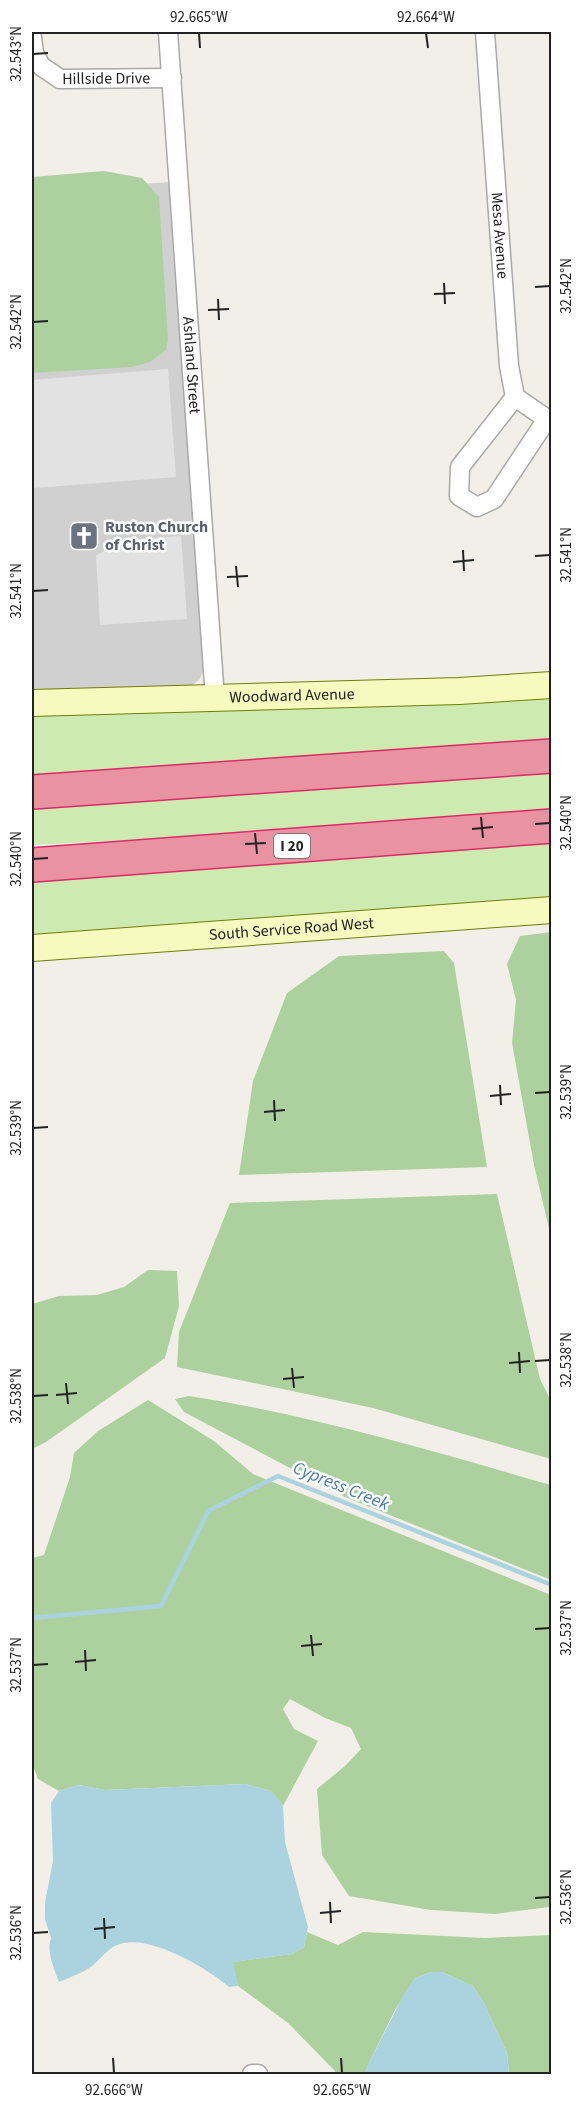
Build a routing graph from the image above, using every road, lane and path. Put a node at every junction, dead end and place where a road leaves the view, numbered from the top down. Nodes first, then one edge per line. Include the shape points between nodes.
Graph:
1 (168, 32) edge
2 (485, 32) edge
3 (32, 38) edge
4 (172, 78) junction
5 (515, 397) junction
6 (549, 419) edge
7 (552, 685) edge
8 (215, 699) junction
9 (32, 703) edge
10 (552, 756) edge
11 (32, 792) edge
12 (552, 826) edge
13 (32, 865) edge
14 (552, 910) edge
15 (32, 948) edge
16 (252, 2074) edge
17 (258, 2074) edge

1 - 4 street, Ashland Street
2 - 5 street, Mesa Avenue via 509,366
3 - 4 street, Hillside Drive via 41,66 60,79
4 - 8 street, Ashland Street
5 - 6 street
5 - 6 street via 460,467 459,496 477,507 494,499
7 - 8 main road, Woodward Avenue
8 - 9 main road, Woodward Avenue
10 - 11 highway
12 - 13 highway, I 20
14 - 15 main road, South Service Road West
16 - 17 street

